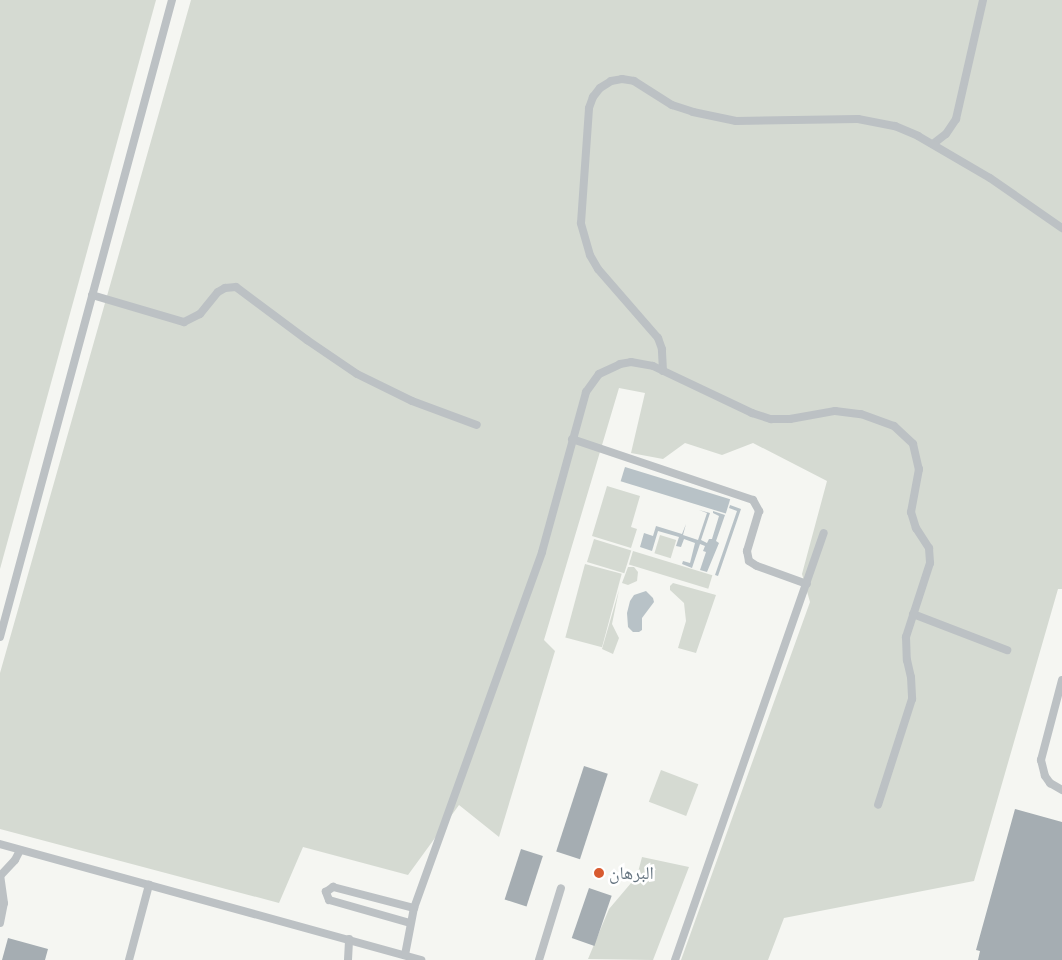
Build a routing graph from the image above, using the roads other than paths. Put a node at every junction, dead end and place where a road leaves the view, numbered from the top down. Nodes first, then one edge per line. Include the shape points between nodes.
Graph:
1 (172, 0) edge
2 (983, 0) edge
3 (933, 144) junction
4 (1062, 228) edge
5 (92, 295) junction
6 (663, 370) junction
7 (477, 424) dead end
8 (572, 439) junction
9 (824, 533) dead end
10 (806, 584) junction
11 (913, 614) junction
12 (0, 637) edge
13 (1007, 650) dead end
14 (1062, 680) edge
15 (1062, 790) edge
16 (878, 804) dead end
17 (0, 844) edge
18 (20, 850) junction
19 (0, 876) edge
20 (150, 885) junction
21 (561, 888) dead end
22 (414, 908) junction
23 (0, 923) edge
24 (410, 923) junction
25 (349, 940) junction
26 (405, 955) junction
27 (129, 960) edge
28 (348, 960) edge
29 (421, 960) edge
30 (539, 960) edge
31 (675, 960) edge

1 - 5 lane
2 - 3 lane via 956,119 946,134
3 - 4 lane via 1015,194
3 - 6 lane via 883,122 858,119 736,121 672,105 634,81 622,79 600,88 589,108 581,207 584,239 598,269 658,338
5 - 7 lane via 184,322 200,314 218,292 236,287 357,374 412,401
5 - 12 lane
6 - 8 lane via 631,362 599,374 586,392
6 - 11 lane via 762,416 790,420 821,412 848,412 874,418 901,431 912,444 918,461 910,512 916,528 926,540 930,556 929,570
8 - 10 lane via 750,498 759,511 747,551 749,561
8 - 22 lane via 533,580
9 - 10 lane
10 - 31 lane
11 - 13 lane
11 - 16 lane via 906,637 912,699
14 - 15 lane via 1041,760 1045,776
17 - 18 lane
18 - 19 lane
18 - 20 lane
19 - 23 lane via 4,903
20 - 25 lane
20 - 27 lane
21 - 30 lane
22 - 24 lane
22 - 24 lane via 333,887 326,892 329,900
24 - 26 lane
25 - 26 lane
25 - 28 lane
26 - 29 lane

